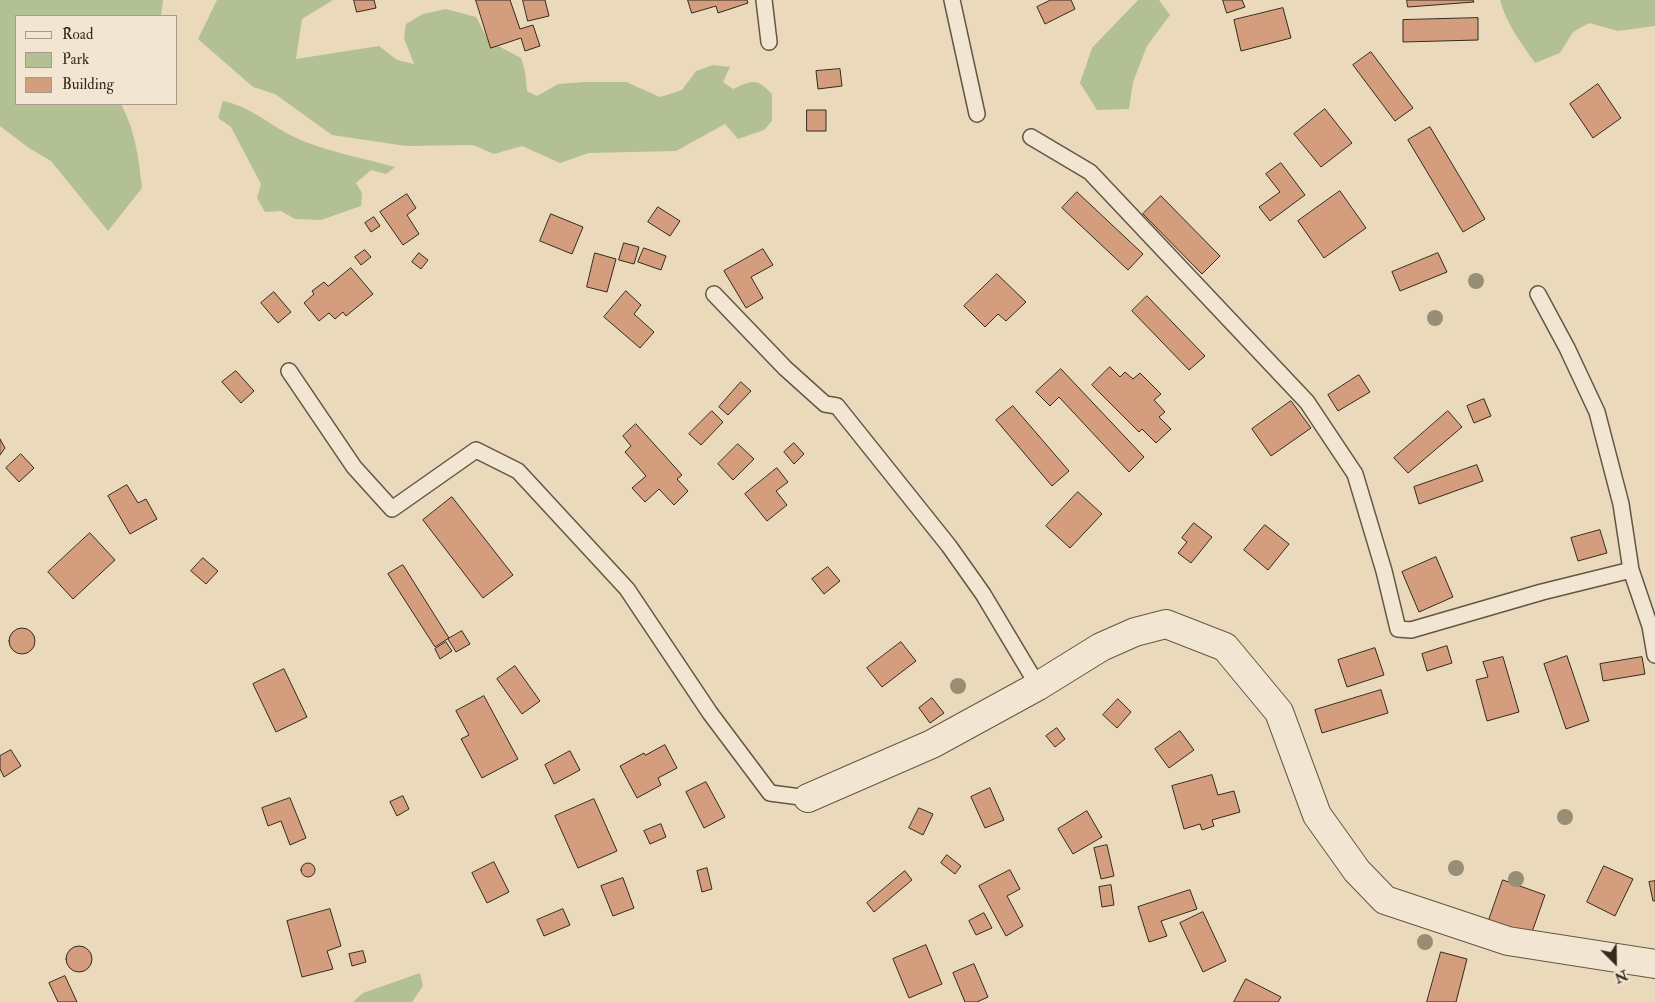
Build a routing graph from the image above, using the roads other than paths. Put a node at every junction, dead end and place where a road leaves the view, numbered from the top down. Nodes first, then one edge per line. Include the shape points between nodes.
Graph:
1 (764, 0) edge
2 (952, 0) edge
3 (768, 42) dead end
4 (977, 114) dead end
5 (1031, 137) dead end
6 (714, 294) dead end
7 (1538, 294) dead end
8 (289, 371) dead end
9 (1631, 570) junction
10 (1655, 656) edge
11 (1038, 686) junction
12 (808, 798) joint
13 (1655, 964) edge

1 - 3 lane
2 - 4 lane
5 - 9 lane via 1090,172 1307,402 1354,474 1398,629 1411,630
6 - 11 lane via 798,380 825,404 837,406 983,594
7 - 9 lane via 1597,412 1621,504
8 - 12 lane via 354,467 392,508 476,450 518,471 627,589 710,713 770,793
9 - 10 lane via 1650,626
11 - 12 street via 932,744
11 - 13 street via 1100,647 1135,632 1166,624 1226,647 1279,712 1317,815 1357,871 1385,900 1508,941

